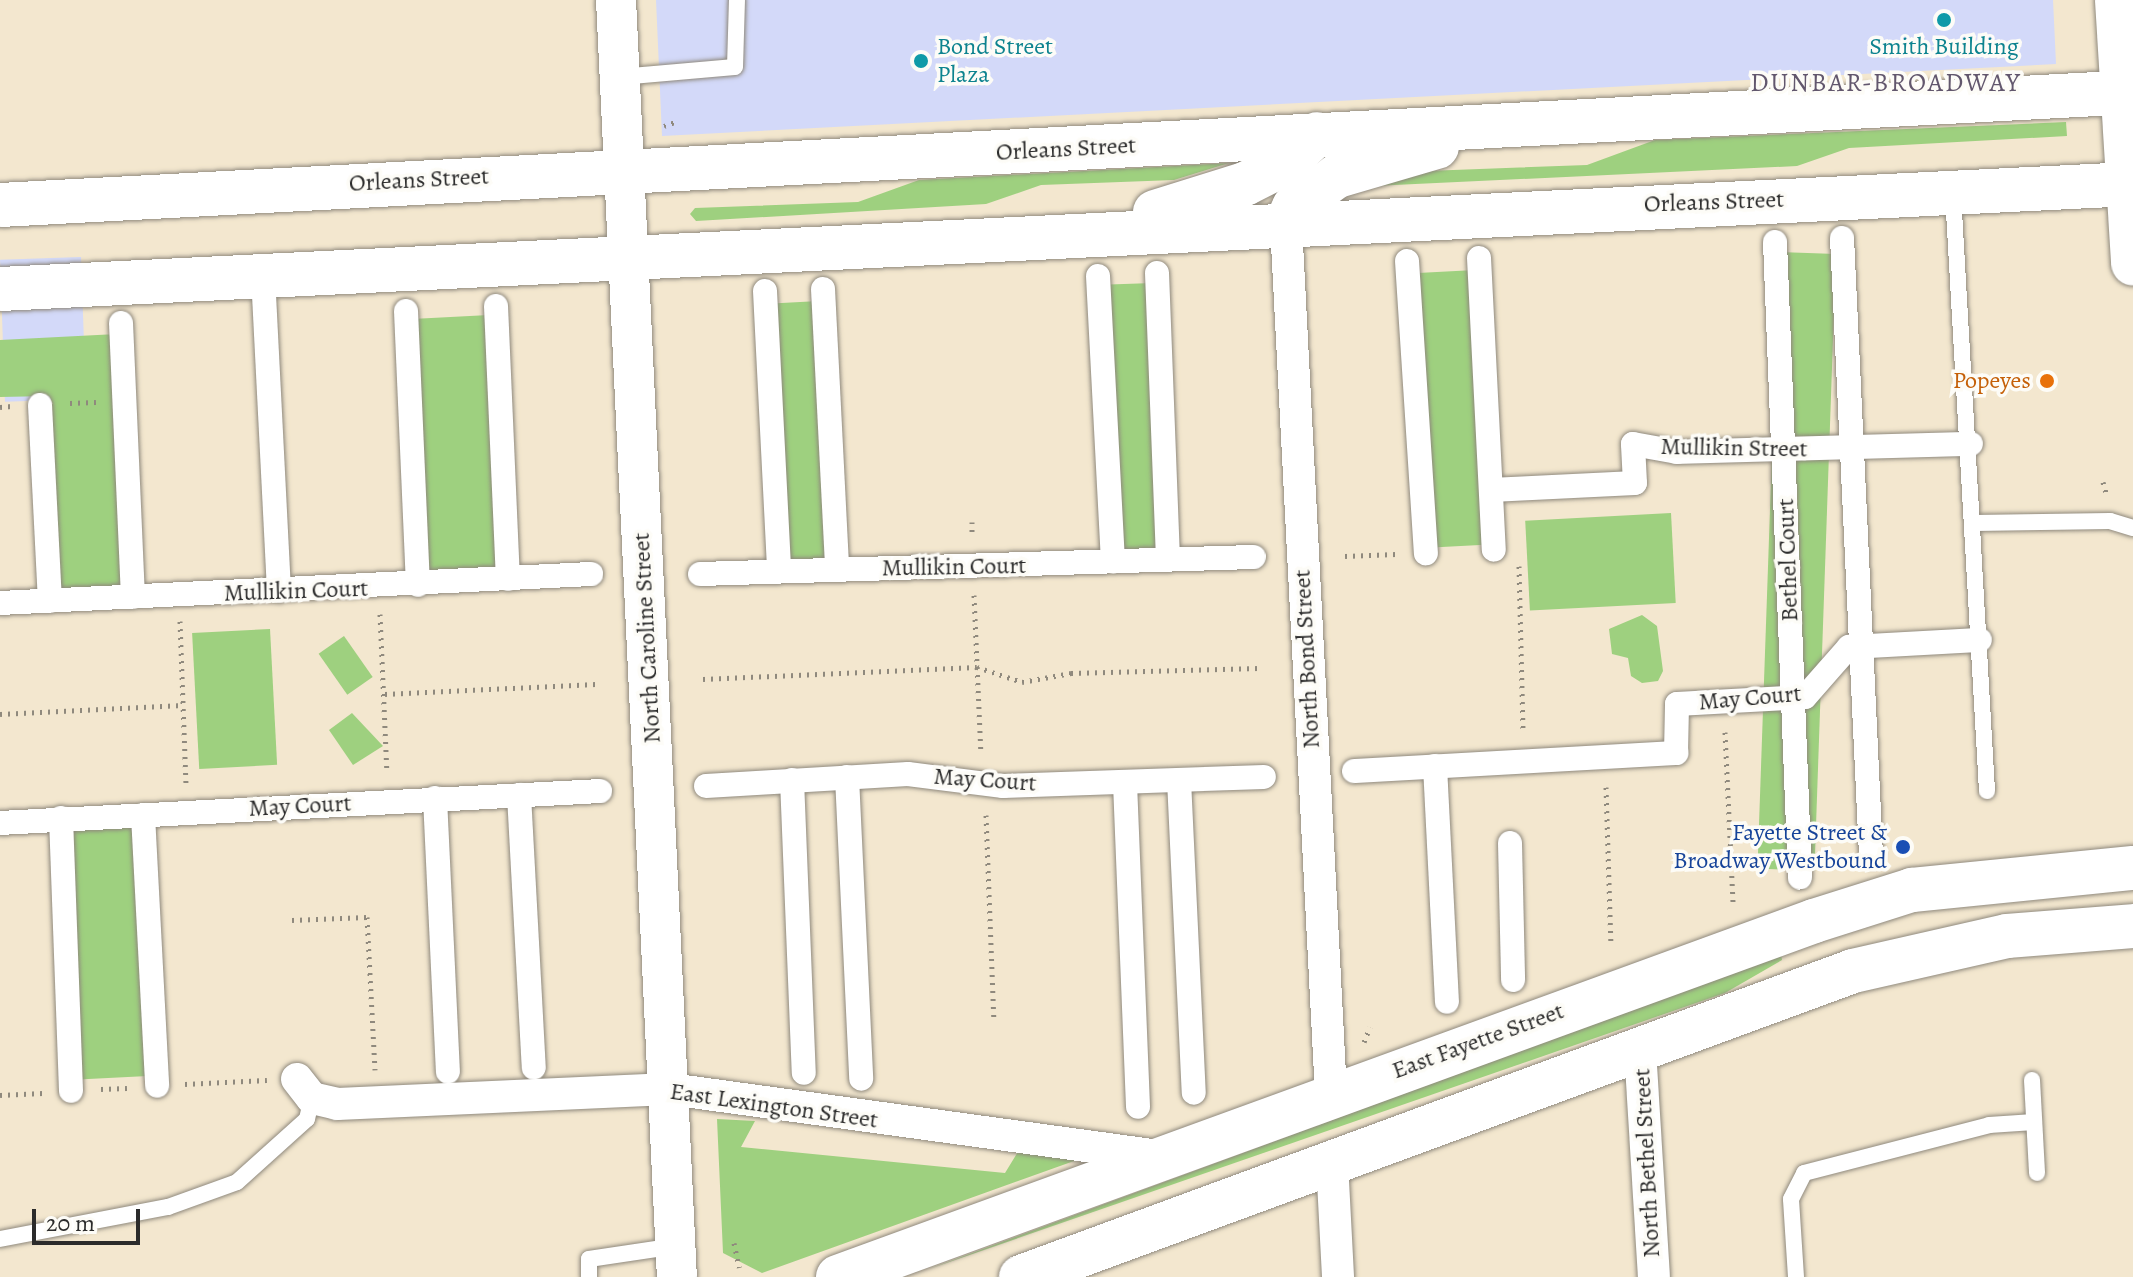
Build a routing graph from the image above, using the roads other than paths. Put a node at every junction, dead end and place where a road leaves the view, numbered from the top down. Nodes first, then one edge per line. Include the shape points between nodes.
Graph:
1 (616, 0) edge
2 (737, 0) edge
3 (2117, 0) edge
4 (620, 77) junction
5 (2128, 92) edge
6 (1625, 118) junction
7 (1317, 134) junction
8 (624, 169) junction
9 (2132, 184) edge
10 (1953, 193) junction
11 (0, 205) edge
12 (1286, 224) junction
13 (1842, 238) dead end
14 (1007, 239) junction
15 (1775, 242) dead end
16 (629, 257) junction
17 (1479, 258) dead end
18 (1407, 261) dead end
19 (2133, 264) edge
20 (1157, 273) dead end
21 (263, 275) junction
22 (1098, 276) dead end
23 (0, 289) edge
24 (823, 289) dead end
25 (765, 291) dead end
26 (496, 306) dead end
27 (406, 311) dead end
28 (121, 323) dead end
29 (40, 405) dead end
30 (1971, 444) junction
31 (1852, 448) junction
32 (1784, 450) junction
33 (1491, 490) junction
34 (1974, 523) junction
35 (2133, 528) edge
36 (1494, 550) dead end
37 (1426, 553) dead end
38 (1254, 557) dead end
39 (1168, 560) junction
40 (1113, 562) junction
41 (837, 568) junction
42 (779, 571) junction
43 (591, 574) dead end
44 (700, 574) dead end
45 (508, 579) junction
46 (418, 585) junction
47 (279, 591) junction
48 (133, 597) junction
49 (50, 601) junction
50 (0, 603) edge
51 (1980, 640) junction
52 (1861, 647) junction
53 (1793, 698) junction
54 (1435, 766) junction
55 (1354, 771) dead end
56 (847, 777) junction
57 (1264, 777) dead end
58 (792, 780) junction
59 (1179, 780) junction
60 (1125, 783) junction
61 (706, 786) dead end
62 (600, 791) dead end
63 (1987, 791) dead end
64 (519, 795) junction
65 (435, 798) junction
66 (143, 815) junction
67 (61, 818) junction
68 (0, 823) edge
69 (1510, 843) dead end
70 (1871, 856) dead end
71 (2133, 868) edge
72 (1800, 878) dead end
73 (2133, 926) edge
74 (1513, 980) dead end
75 (1447, 1002) dead end
76 (1640, 1049) junction
77 (534, 1068) dead end
78 (448, 1072) dead end
79 (804, 1073) dead end
80 (861, 1079) dead end
81 (2032, 1080) dead end
82 (157, 1086) dead end
83 (304, 1089) joint
84 (670, 1089) junction
85 (71, 1091) dead end
86 (1194, 1093) dead end
87 (1331, 1094) junction
88 (1138, 1107) dead end
89 (2034, 1122) junction
90 (1164, 1156) junction
91 (1332, 1162) junction
92 (2037, 1173) dead end
93 (0, 1239) edge
94 (677, 1262) edge
95 (589, 1277) edge
96 (838, 1277) edge
97 (1023, 1277) edge
98 (1338, 1277) edge
99 (1654, 1277) edge
100 (1796, 1277) edge

1 - 4 street, North Caroline Street
2 - 4 lane via 735,67
3 - 5 main road
4 - 8 street, North Caroline Street
5 - 6 main road, Orleans Street
5 - 9 main road
6 - 7 main road, Orleans Street
6 - 12 main road via 1415,150 1370,164 1311,192
7 - 8 main road, Orleans Street
7 - 14 main road via 1286,163 1194,205
8 - 11 main road, Orleans Street
8 - 16 street, North Caroline Street
9 - 10 main road, Orleans Street
9 - 19 main road
10 - 12 main road, Orleans Street
10 - 30 lane
12 - 14 main road, Orleans Street
12 - 87 street, North Bond Street
13 - 31 street
14 - 16 main road, Orleans Street
15 - 32 street, Bethel Court
16 - 21 main road, Orleans Street
16 - 84 street, North Caroline Street
17 - 33 street
18 - 37 street
20 - 39 street
21 - 23 main road, Orleans Street
21 - 47 street
22 - 40 street
24 - 41 street
25 - 42 street
26 - 45 street
27 - 46 street
28 - 48 street
29 - 49 street
30 - 31 street, Mullikin Street
30 - 34 lane
31 - 32 street, Mullikin Street
31 - 52 street
32 - 33 street, Mullikin Street via 1677,452 1633,444 1635,483
32 - 53 street, Bethel Court
33 - 36 street
34 - 35 lane via 2110,521
34 - 51 lane
38 - 39 street
39 - 40 street
40 - 41 street, Mullikin Court via 973,570
41 - 42 street, Mullikin Court
42 - 44 street, Mullikin Court
43 - 45 street, Mullikin Court
45 - 46 street, Mullikin Court
46 - 47 street, Mullikin Court
47 - 48 street, Mullikin Court
48 - 49 street, Mullikin Court
49 - 50 street, Mullikin Court
51 - 52 street
51 - 63 lane
52 - 53 street, May Court via 1839,656 1819,689
52 - 70 street
53 - 54 street, May Court via 1677,704 1676,753
53 - 72 street, Bethel Court
54 - 55 street, May Court
54 - 75 street
56 - 58 street, May Court
56 - 60 street, May Court via 908,774 983,783
56 - 80 street
57 - 59 street, May Court
58 - 61 street, May Court
58 - 79 street
59 - 60 street, May Court
59 - 86 street
60 - 88 street
62 - 64 street, May Court
64 - 65 street, May Court
64 - 77 street
65 - 66 street, May Court
65 - 78 street
66 - 67 street, May Court
66 - 82 street
67 - 68 street, May Court
67 - 85 street
69 - 74 street
71 - 87 main road, East Fayette Street via 1912,890
73 - 76 main road via 2007,936 1914,953
76 - 91 main road
76 - 99 street, North Bethel Street
81 - 89 lane
83 - 84 street, East Lexington Street via 337,1104
83 - 93 lane via 307,1119 237,1182 168,1207
84 - 90 street, East Lexington Street
84 - 94 street, North Caroline Street
87 - 90 main road, East Fayette Street
89 - 92 lane
89 - 100 lane via 1989,1125 1804,1173 1791,1199
90 - 96 main road, East Fayette Street
91 - 97 main road
91 - 98 street
94 - 95 lane via 589,1259

